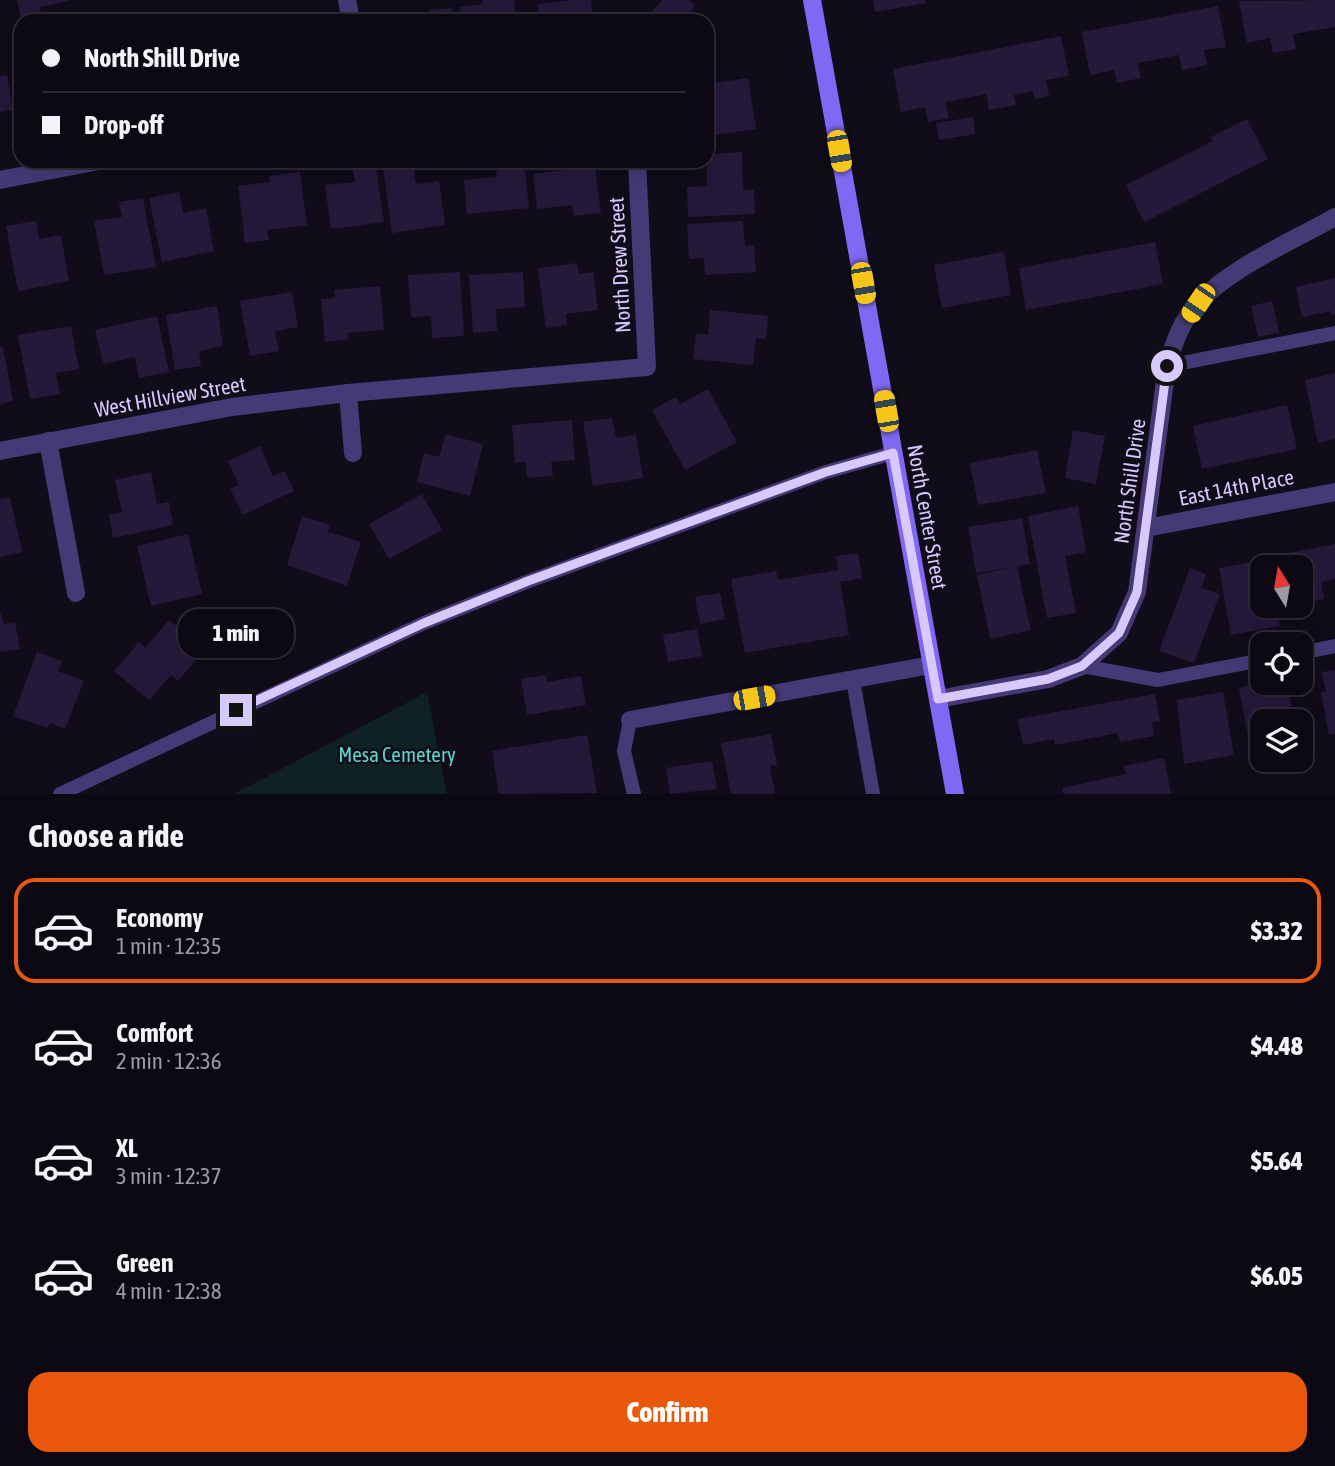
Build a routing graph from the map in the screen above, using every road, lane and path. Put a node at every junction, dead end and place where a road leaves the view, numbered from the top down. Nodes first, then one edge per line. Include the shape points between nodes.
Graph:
1 (812, 0) edge
2 (63, 168) edge
3 (637, 168) edge
4 (0, 180) edge
5 (1335, 217) edge
6 (1335, 333) edge
7 (1167, 366) junction
8 (646, 367) joint
9 (348, 393) junction
10 (48, 441) junction
11 (0, 451) edge
12 (353, 453) dead end
13 (893, 453) junction
14 (1335, 492) edge
15 (1146, 528) junction
16 (76, 593) dead end
17 (1335, 646) edge
18 (1313, 650) edge
19 (1250, 662) edge
20 (931, 665) junction
21 (1082, 666) junction
22 (853, 680) junction
23 (938, 699) junction
24 (630, 720) joint
25 (60, 794) edge
26 (634, 794) edge
27 (873, 794) edge
28 (955, 794) edge

1 - 13 street, North Center Street
2 - 4 street
3 - 8 street, North Drew Street
5 - 7 street, North Shill Drive via 1231,277 1198,303 1177,333
6 - 7 lane
7 - 15 street, North Shill Drive
8 - 9 street, West Hillview Street
9 - 10 street, West Hillview Street via 232,407
9 - 12 street
10 - 11 street, West Hillview Street
10 - 16 street
13 - 20 street, North Center Street
13 - 25 lane via 826,472 424,623
14 - 15 street, East 14th Place
15 - 21 street, North Shill Drive via 1137,592 1119,633
17 - 18 lane
19 - 21 lane via 1158,680
20 - 22 street
20 - 23 street, North Center Street
21 - 23 street, North Shill Drive via 1048,679
22 - 24 street
22 - 27 lane
23 - 28 street, North Center Street
24 - 26 lane via 624,751

